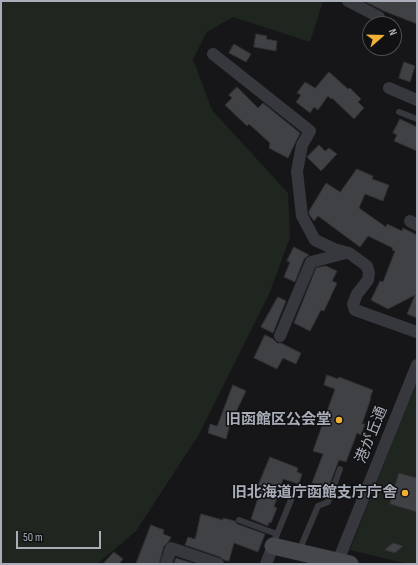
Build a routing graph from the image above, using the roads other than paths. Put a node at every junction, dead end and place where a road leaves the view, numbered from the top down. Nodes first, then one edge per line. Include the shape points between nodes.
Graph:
1 (348, 1) edge
2 (377, 16) edge
3 (213, 54) dead end
4 (390, 88) dead end
5 (417, 100) edge
6 (399, 112) dead end
7 (417, 119) edge
8 (349, 253) junction
9 (417, 332) edge
10 (280, 336) dead end
11 (417, 365) edge
12 (340, 469) dead end
13 (293, 495) dead end
14 (239, 520) dead end
15 (275, 540) junction
16 (299, 552) junction
17 (336, 562) edge
18 (166, 564) edge
19 (218, 564) edge
20 (266, 564) edge

1 - 2 street
3 - 8 street via 310,131 302,145 297,171 302,216 315,240
4 - 5 street
6 - 7 lane
8 - 9 street via 367,266 369,273 368,280 353,304 355,310
8 - 10 street via 311,262
11 - 17 street, 港が丘通
12 - 16 lane via 328,502 318,506
13 - 15 lane
14 - 15 lane
15 - 16 street
15 - 20 street
16 - 17 street
18 - 19 street via 171,548

